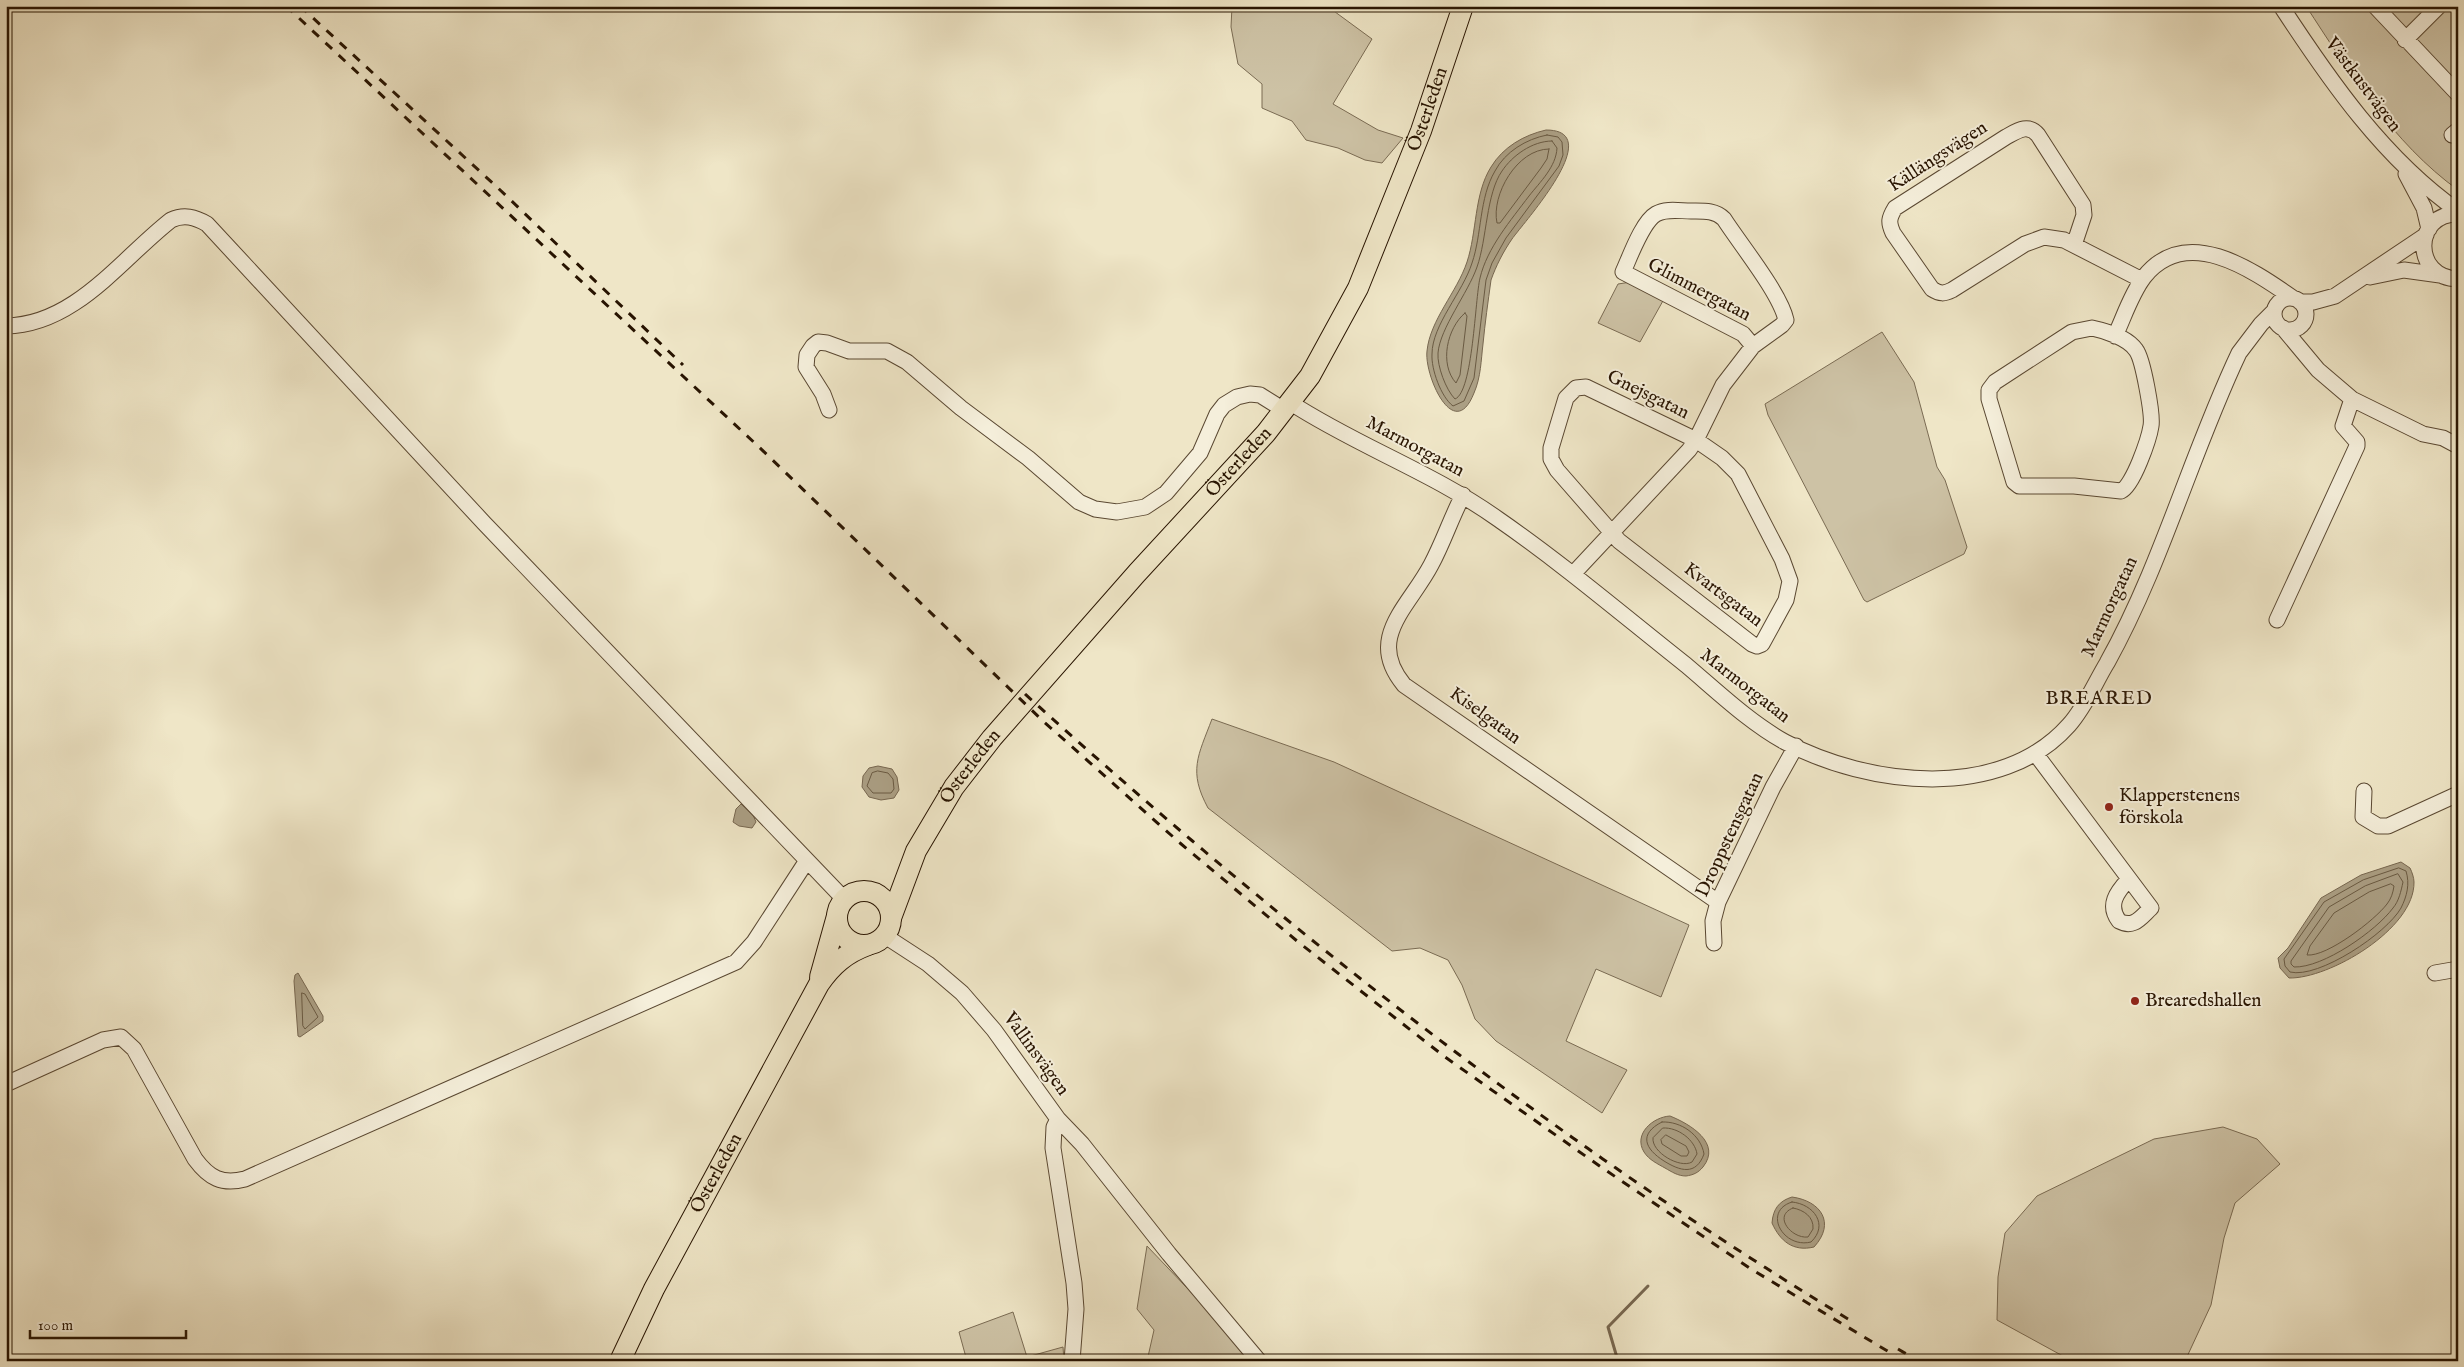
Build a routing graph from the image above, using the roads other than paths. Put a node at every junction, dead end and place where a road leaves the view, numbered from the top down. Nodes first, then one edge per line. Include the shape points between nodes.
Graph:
1 (1464, 6) edge
2 (2281, 6) edge
3 (2375, 6) edge
4 (2439, 6) edge
5 (2405, 40) junction
6 (2458, 94) edge
7 (2399, 162) junction
8 (2458, 213) edge
9 (2427, 232) junction
10 (2074, 244) junction
11 (2451, 279) edge
12 (2142, 280) junction
13 (2265, 280) junction
14 (2357, 282) junction
15 (2335, 296) junction
16 (2297, 300) junction
17 (2275, 310) junction
18 (2305, 320) junction
19 (6, 326) edge
20 (2282, 327) junction
21 (2256, 333) junction
22 (2115, 336) junction
23 (1753, 346) junction
24 (2308, 358) junction
25 (2352, 399) junction
26 (1287, 407) junction
27 (829, 410) dead end
28 (1696, 440) junction
29 (2458, 446) edge
30 (1463, 495) junction
31 (1612, 533) junction
32 (1572, 574) junction
33 (2277, 620) dead end
34 (1796, 746) junction
35 (2035, 753) junction
36 (2364, 791) dead end
37 (2458, 794) edge
38 (913, 858) junction
39 (806, 862) junction
40 (2128, 880) junction
41 (864, 891) junction
42 (1718, 902) junction
43 (841, 908) junction
44 (881, 933) junction
45 (1714, 943) dead end
46 (2458, 969) edge
47 (2435, 973) dead end
48 (818, 986) junction
49 (6, 1084) edge
50 (1058, 1118) junction
51 (620, 1361) edge
52 (1072, 1361) edge
53 (1259, 1361) edge

1 - 26 main road, Österleden via 1420,131 1358,288 1327,348
2 - 7 street, Västkustvägen via 2354,107
3 - 5 street
4 - 5 street
5 - 6 street
7 - 8 street, Västkustvägen
7 - 9 street, Västkustvägen via 2422,202
8 - 9 street via 2440,218
9 - 11 street, Västkustvägen via 2424,255 2429,264
9 - 14 street
10 - 10 street, Källängsvägen via 2054,237 2035,239 1944,293 1932,289 1893,233 1890,216 1895,208 1954,170 2020,129 2027,128 2038,135 2083,205 2084,215
10 - 12 street
11 - 14 street via 2404,270
12 - 13 street via 2164,260 2197,251 2244,268
12 - 22 street
13 - 16 street
13 - 17 street via 2271,290
14 - 15 street
15 - 16 street via 2313,302
15 - 18 street
16 - 17 street via 2282,300
16 - 18 street via 2305,309
17 - 20 street via 2275,319
17 - 21 street, Marmorgatan
18 - 20 street via 2293,330
18 - 24 street
19 - 39 street via 36,322 65,310 171,220 179,216 197,218 207,224 484,523
20 - 21 street
20 - 24 street
21 - 35 street, Marmorgatan via 2239,353 2228,377 2127,626 2077,714 2068,726
22 - 22 street via 2132,345 2139,354 2151,418 2149,433 2130,483 2121,490 2019,486 2014,482 1989,399 1991,386 2078,330 2092,328
23 - 23 street, Glimmergatan via 1743,334 1623,272 1645,227 1657,213 1705,211 1719,214 1724,219 1777,300 1786,320
23 - 28 street, Glimmergatan via 1723,385
24 - 25 street
25 - 29 street via 2423,434 2444,438
25 - 33 street via 2343,426 2357,446
26 - 27 street, Marmorgatan via 1260,394 1236,397 1224,405 1213,421 1200,453 1166,493 1145,507 1117,512 1094,509 1079,502 907,362 887,351 849,351 818,342 813,346 807,355 806,367
26 - 30 street, Marmorgatan
26 - 38 main road, Österleden via 992,738 954,787
28 - 31 street, Glimmergatan
28 - 31 street, Gnejsgatan via 1586,387 1571,391 1555,430 1552,459 1557,470
28 - 31 street, Kvartsgatan via 1738,474 1789,576 1790,589 1786,600 1762,644 1752,644
30 - 32 street, Marmorgatan
30 - 42 street, Kiselgatan via 1431,565 1390,632 1387,648 1394,673 1404,685
31 - 32 street, Glimmergatan
32 - 34 street, Marmorgatan via 1747,716
34 - 35 street, Marmorgatan via 1851,767 1919,778 1983,774
34 - 42 street, Droppstensgatan
35 - 40 street
36 - 37 street via 2363,817 2378,826 2388,826
38 - 41 main road, Österleden via 894,879
38 - 44 main road, Österleden
39 - 43 street
39 - 49 street via 754,942 736,962 245,1179 219,1181 206,1173 134,1049 121,1036 103,1040
40 - 40 street via 2151,908 2131,924 2119,921 2113,910 2115,896
41 - 43 main road, Österleden via 852,894
41 - 44 main road via 885,900
42 - 45 street, Droppstensgatan via 1713,921
43 - 44 main road via 840,929 854,943
43 - 48 main road, Österleden
44 - 48 main road, Österleden via 849,952 829,969
44 - 50 street, Vallinsvägen via 928,964 962,993 994,1030
46 - 47 street
48 - 51 main road, Österleden via 654,1289
50 - 52 street, Vallinsvägen via 1053,1148 1075,1297
50 - 53 street

